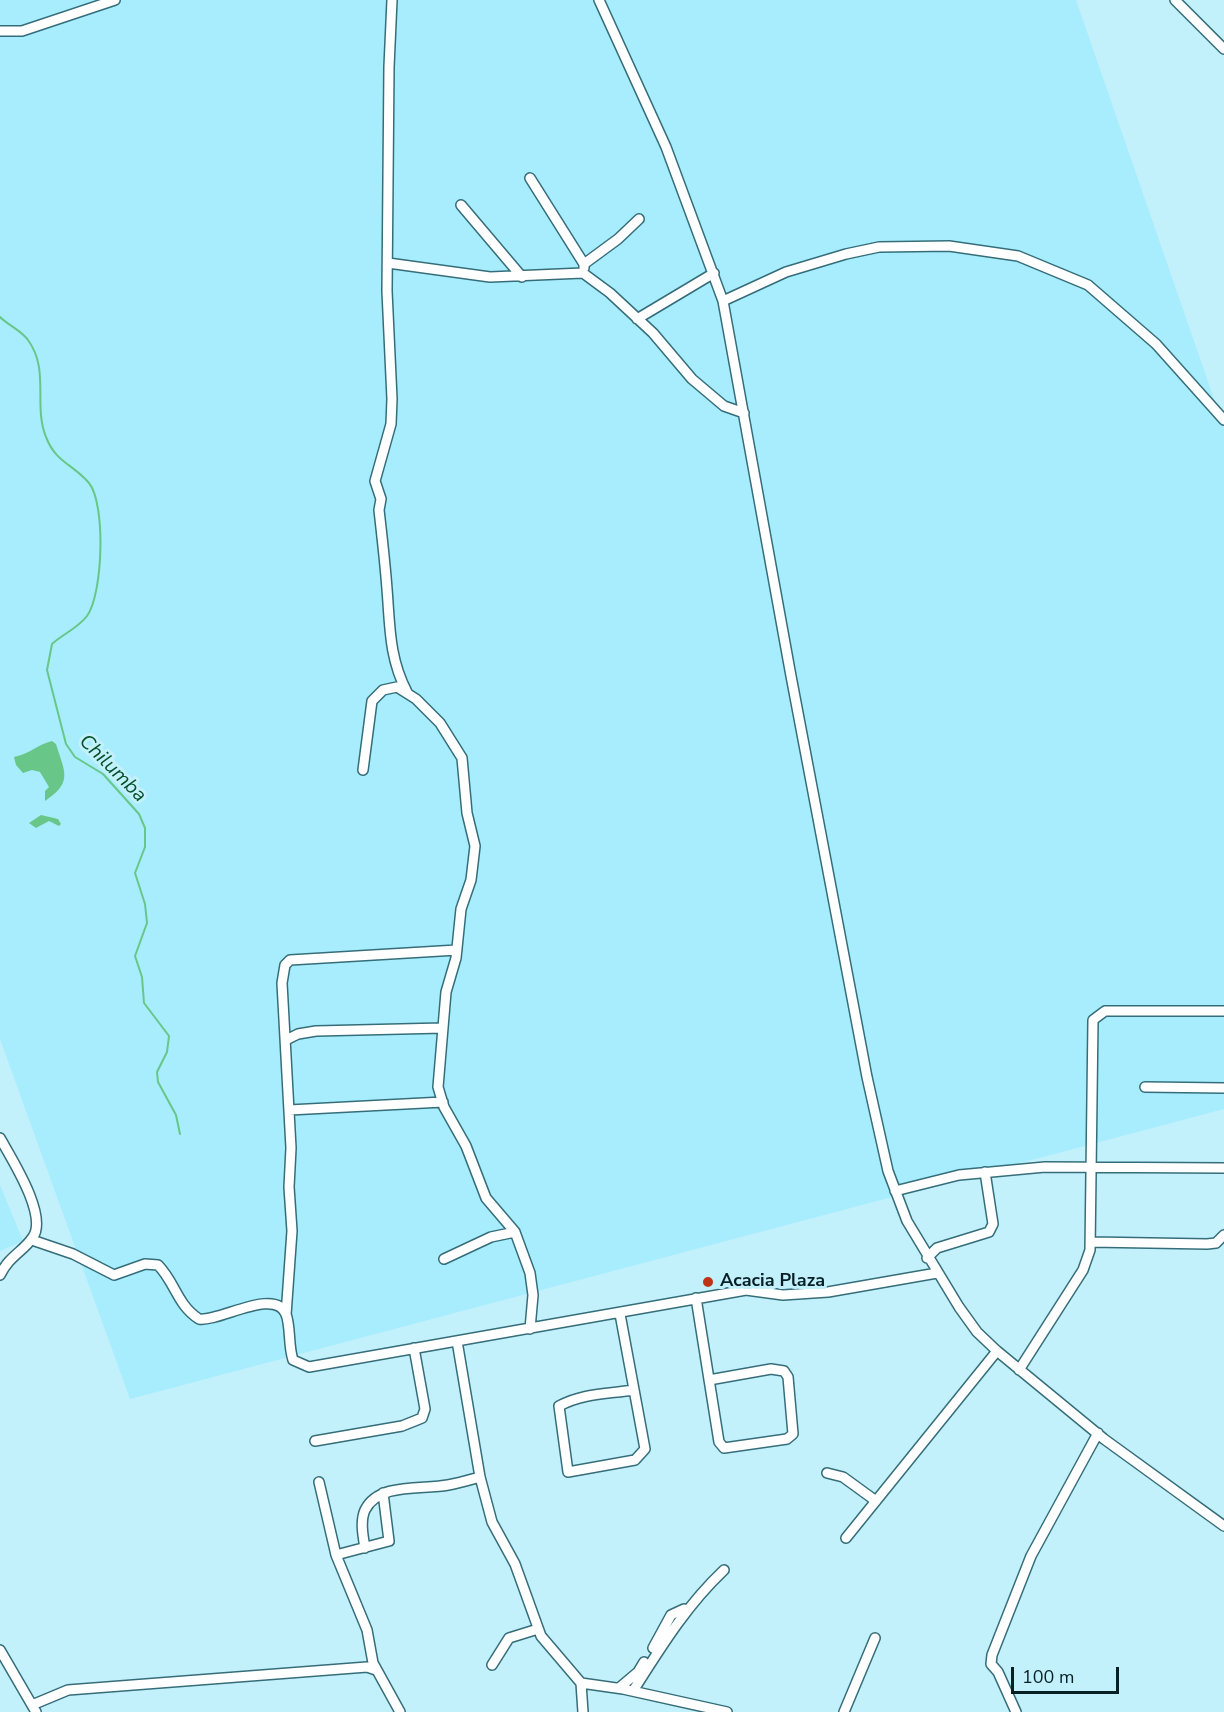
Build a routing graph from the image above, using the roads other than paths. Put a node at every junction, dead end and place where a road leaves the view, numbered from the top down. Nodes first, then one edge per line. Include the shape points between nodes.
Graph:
1 (115, 0) edge
2 (392, 0) edge
3 (599, 0) edge
4 (1175, 0) edge
5 (0, 32) edge
6 (1224, 49) edge
7 (530, 178) dead end
8 (461, 205) dead end
9 (639, 219) dead end
10 (388, 263) junction
11 (583, 269) junction
12 (714, 273) junction
13 (522, 277) junction
14 (723, 301) junction
15 (638, 319) junction
16 (744, 413) junction
17 (1224, 420) edge
18 (407, 692) junction
19 (363, 770) dead end
20 (457, 950) junction
21 (1224, 1011) edge
22 (443, 1028) junction
23 (286, 1040) junction
24 (1145, 1087) dead end
25 (1224, 1088) edge
26 (443, 1102) junction
27 (289, 1110) junction
28 (0, 1138) edge
29 (1093, 1167) junction
30 (1224, 1168) edge
31 (986, 1172) junction
32 (896, 1191) junction
33 (515, 1232) junction
34 (1224, 1235) edge
35 (32, 1240) junction
36 (1092, 1242) junction
37 (927, 1258) junction
38 (444, 1259) dead end
39 (937, 1273) junction
40 (0, 1275) edge
41 (696, 1298) junction
42 (620, 1314) junction
43 (286, 1315) junction
44 (530, 1329) junction
45 (457, 1341) junction
46 (414, 1348) junction
47 (997, 1351) junction
48 (1019, 1370) junction
49 (709, 1380) junction
50 (634, 1390) junction
51 (1098, 1433) junction
52 (315, 1441) dead end
53 (827, 1473) dead end
54 (480, 1477) junction
55 (320, 1482) dead end
56 (383, 1493) junction
57 (876, 1501) junction
58 (1224, 1526) edge
59 (846, 1538) dead end
60 (365, 1548) junction
61 (336, 1555) junction
62 (724, 1570) dead end
63 (688, 1607) junction
64 (538, 1629) junction
65 (875, 1638) dead end
66 (0, 1650) edge
67 (492, 1665) dead end
68 (375, 1670) junction
69 (581, 1683) junction
70 (619, 1688) junction
71 (633, 1691) junction
72 (34, 1708) edge
73 (400, 1712) edge
74 (583, 1712) edge
75 (727, 1712) edge
76 (844, 1712) edge
77 (1016, 1712) edge

1 - 5 street via 22,31
2 - 10 street
3 - 12 street via 666,147
4 - 6 street
7 - 11 street
8 - 13 street
9 - 11 street
10 - 13 street via 445,272
10 - 18 street via 391,424 375,481 381,499 393,657
11 - 13 street
11 - 15 street
12 - 14 street
12 - 15 street
14 - 16 street
14 - 17 street via 786,272 879,247 948,246 1018,256 1088,285 1156,344
15 - 16 street via 692,379 724,406
16 - 32 street via 867,1077
18 - 19 street via 397,687 383,690 372,701
18 - 20 street via 440,723 462,759 467,813 475,846 471,880 461,909
20 - 22 street via 446,992
20 - 23 street via 290,960 285,965 282,983
21 - 29 street via 1105,1011 1097,1015 1091,1029
22 - 23 street via 316,1031
22 - 26 street via 438,1087
23 - 27 street
24 - 25 street
26 - 27 street
26 - 33 street via 466,1146 486,1198
27 - 43 street via 292,1231
28 - 35 street via 35,1212 37,1229
29 - 30 street
29 - 31 street
29 - 36 street
31 - 32 street
31 - 37 street via 993,1224 989,1232 937,1248
32 - 37 street via 906,1221
33 - 38 street via 491,1237
33 - 44 street via 530,1273
34 - 36 street via 1216,1243 1207,1244
35 - 40 street via 14,1253
35 - 43 street via 73,1254 114,1275 145,1264 158,1265 182,1305 199,1318 228,1315 257,1303 279,1307
36 - 48 street via 1083,1270
37 - 39 street
39 - 41 street via 828,1292 783,1294 746,1290
39 - 47 street via 977,1332
41 - 42 street
41 - 49 street
42 - 44 street
42 - 50 street
43 - 46 street via 291,1354 302,1366
44 - 45 street
45 - 46 street
45 - 54 street
46 - 52 street via 425,1409 422,1418 402,1426
47 - 48 street
47 - 57 street
48 - 51 street
49 - 49 street via 719,1442 724,1448 787,1439 793,1434 788,1377 784,1371 771,1369
50 - 50 street via 645,1449 635,1461 568,1472 559,1406 573,1398
51 - 58 street
51 - 77 street via 1032,1556 992,1654 991,1664
53 - 57 street via 843,1477
54 - 56 street
54 - 64 street via 492,1522 515,1564
55 - 61 street
56 - 60 street via 364,1512
56 - 60 street via 391,1537 386,1544
57 - 59 street
60 - 61 street
61 - 68 street via 367,1630
62 - 63 street
63 - 70 street via 671,1615 638,1672
63 - 71 street
64 - 67 street via 509,1638
64 - 69 street
65 - 76 street
66 - 72 street
68 - 72 street via 367,1667 271,1673 68,1690
68 - 73 street
69 - 70 street
69 - 74 street
70 - 71 street
71 - 75 street

